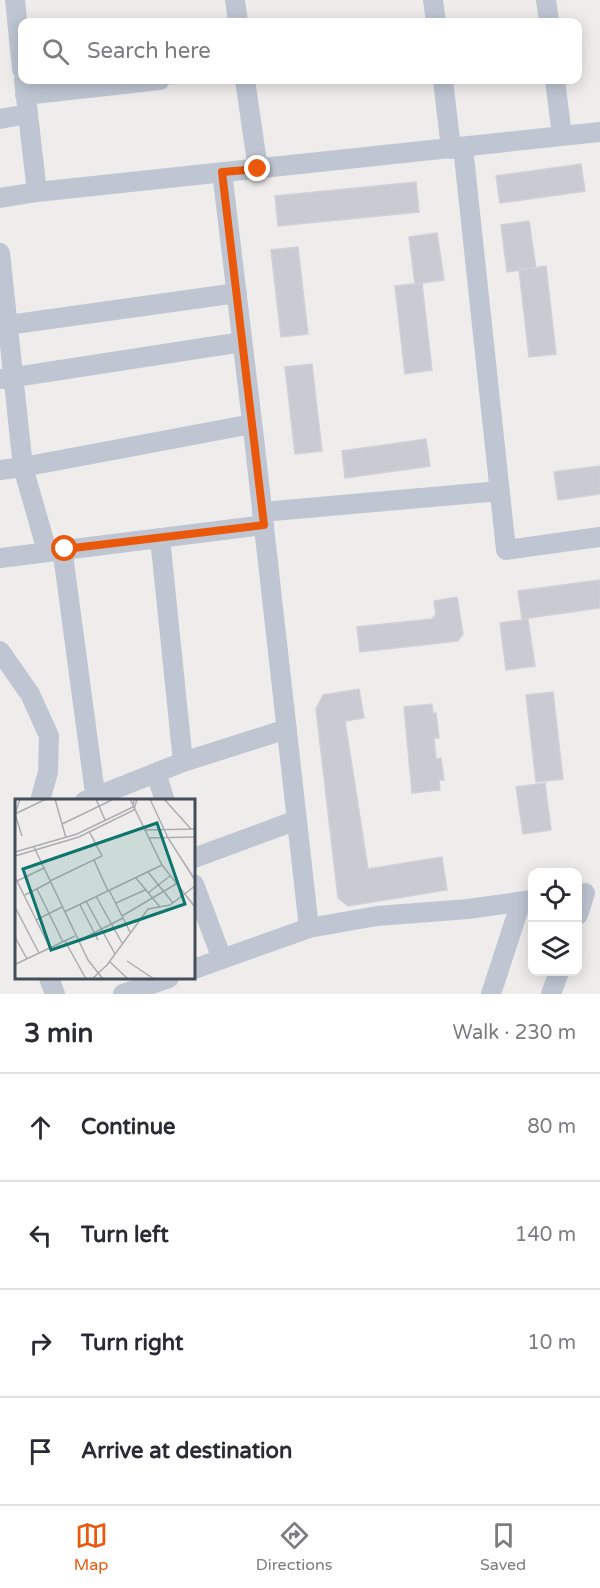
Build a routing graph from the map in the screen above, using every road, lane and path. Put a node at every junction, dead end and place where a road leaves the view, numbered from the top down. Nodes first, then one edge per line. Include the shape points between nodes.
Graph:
1 (15, 0) edge
2 (235, 0) edge
3 (433, 0) edge
4 (546, 0) edge
5 (237, 18) edge
6 (435, 18) edge
7 (548, 18) edge
8 (18, 30) edge
9 (126, 84) edge
10 (246, 84) edge
11 (444, 84) edge
12 (556, 84) edge
13 (26, 96) edge
14 (0, 119) edge
15 (600, 132) edge
16 (562, 136) junction
17 (457, 148) junction
18 (258, 169) junction
19 (222, 172) junction
20 (37, 192) junction
21 (0, 198) edge
22 (0, 253) edge
23 (237, 293) junction
24 (4, 325) edge
25 (242, 342) junction
26 (7, 378) edge
27 (252, 424) junction
28 (23, 467) junction
29 (0, 470) edge
30 (500, 491) junction
31 (263, 519) junction
32 (600, 537) edge
33 (160, 538) junction
34 (56, 550) junction
35 (0, 558) edge
36 (0, 651) edge
37 (287, 729) junction
38 (183, 762) junction
39 (156, 773) junction
40 (41, 799) edge
41 (92, 799) edge
42 (164, 799) edge
43 (297, 820) junction
44 (195, 858) edge
45 (195, 887) edge
46 (527, 901) edge
47 (309, 928) junction
48 (222, 959) junction
49 (195, 969) edge
50 (558, 976) edge
51 (48, 979) edge
52 (149, 981) edge
53 (55, 994) edge
54 (123, 994) edge
55 (491, 994) edge
56 (551, 994) edge

1 - 8 street
2 - 5 street
3 - 6 street
4 - 7 street
9 - 13 street
10 - 18 street
11 - 17 street
12 - 16 street
13 - 14 street
13 - 20 street
15 - 16 street
16 - 17 street
17 - 18 street
17 - 30 street
18 - 19 street
19 - 20 street
19 - 23 street
20 - 21 street
22 - 24 street
23 - 24 street
23 - 25 street
24 - 26 street
25 - 26 street
25 - 27 street
26 - 28 street
27 - 28 street
27 - 31 street
28 - 29 street
28 - 34 street
30 - 31 street
30 - 32 street via 506,550
31 - 33 street
31 - 37 street
33 - 34 street
33 - 38 street
34 - 35 street
34 - 41 street via 64,562
36 - 40 street via 30,694 49,736 48,772
37 - 38 street
37 - 43 street
38 - 39 street
39 - 41 street
39 - 42 street
43 - 44 street
43 - 47 street
45 - 48 street
46 - 47 street via 376,916
46 - 55 street
47 - 48 street
48 - 49 street
50 - 56 street
51 - 53 street
52 - 54 street

